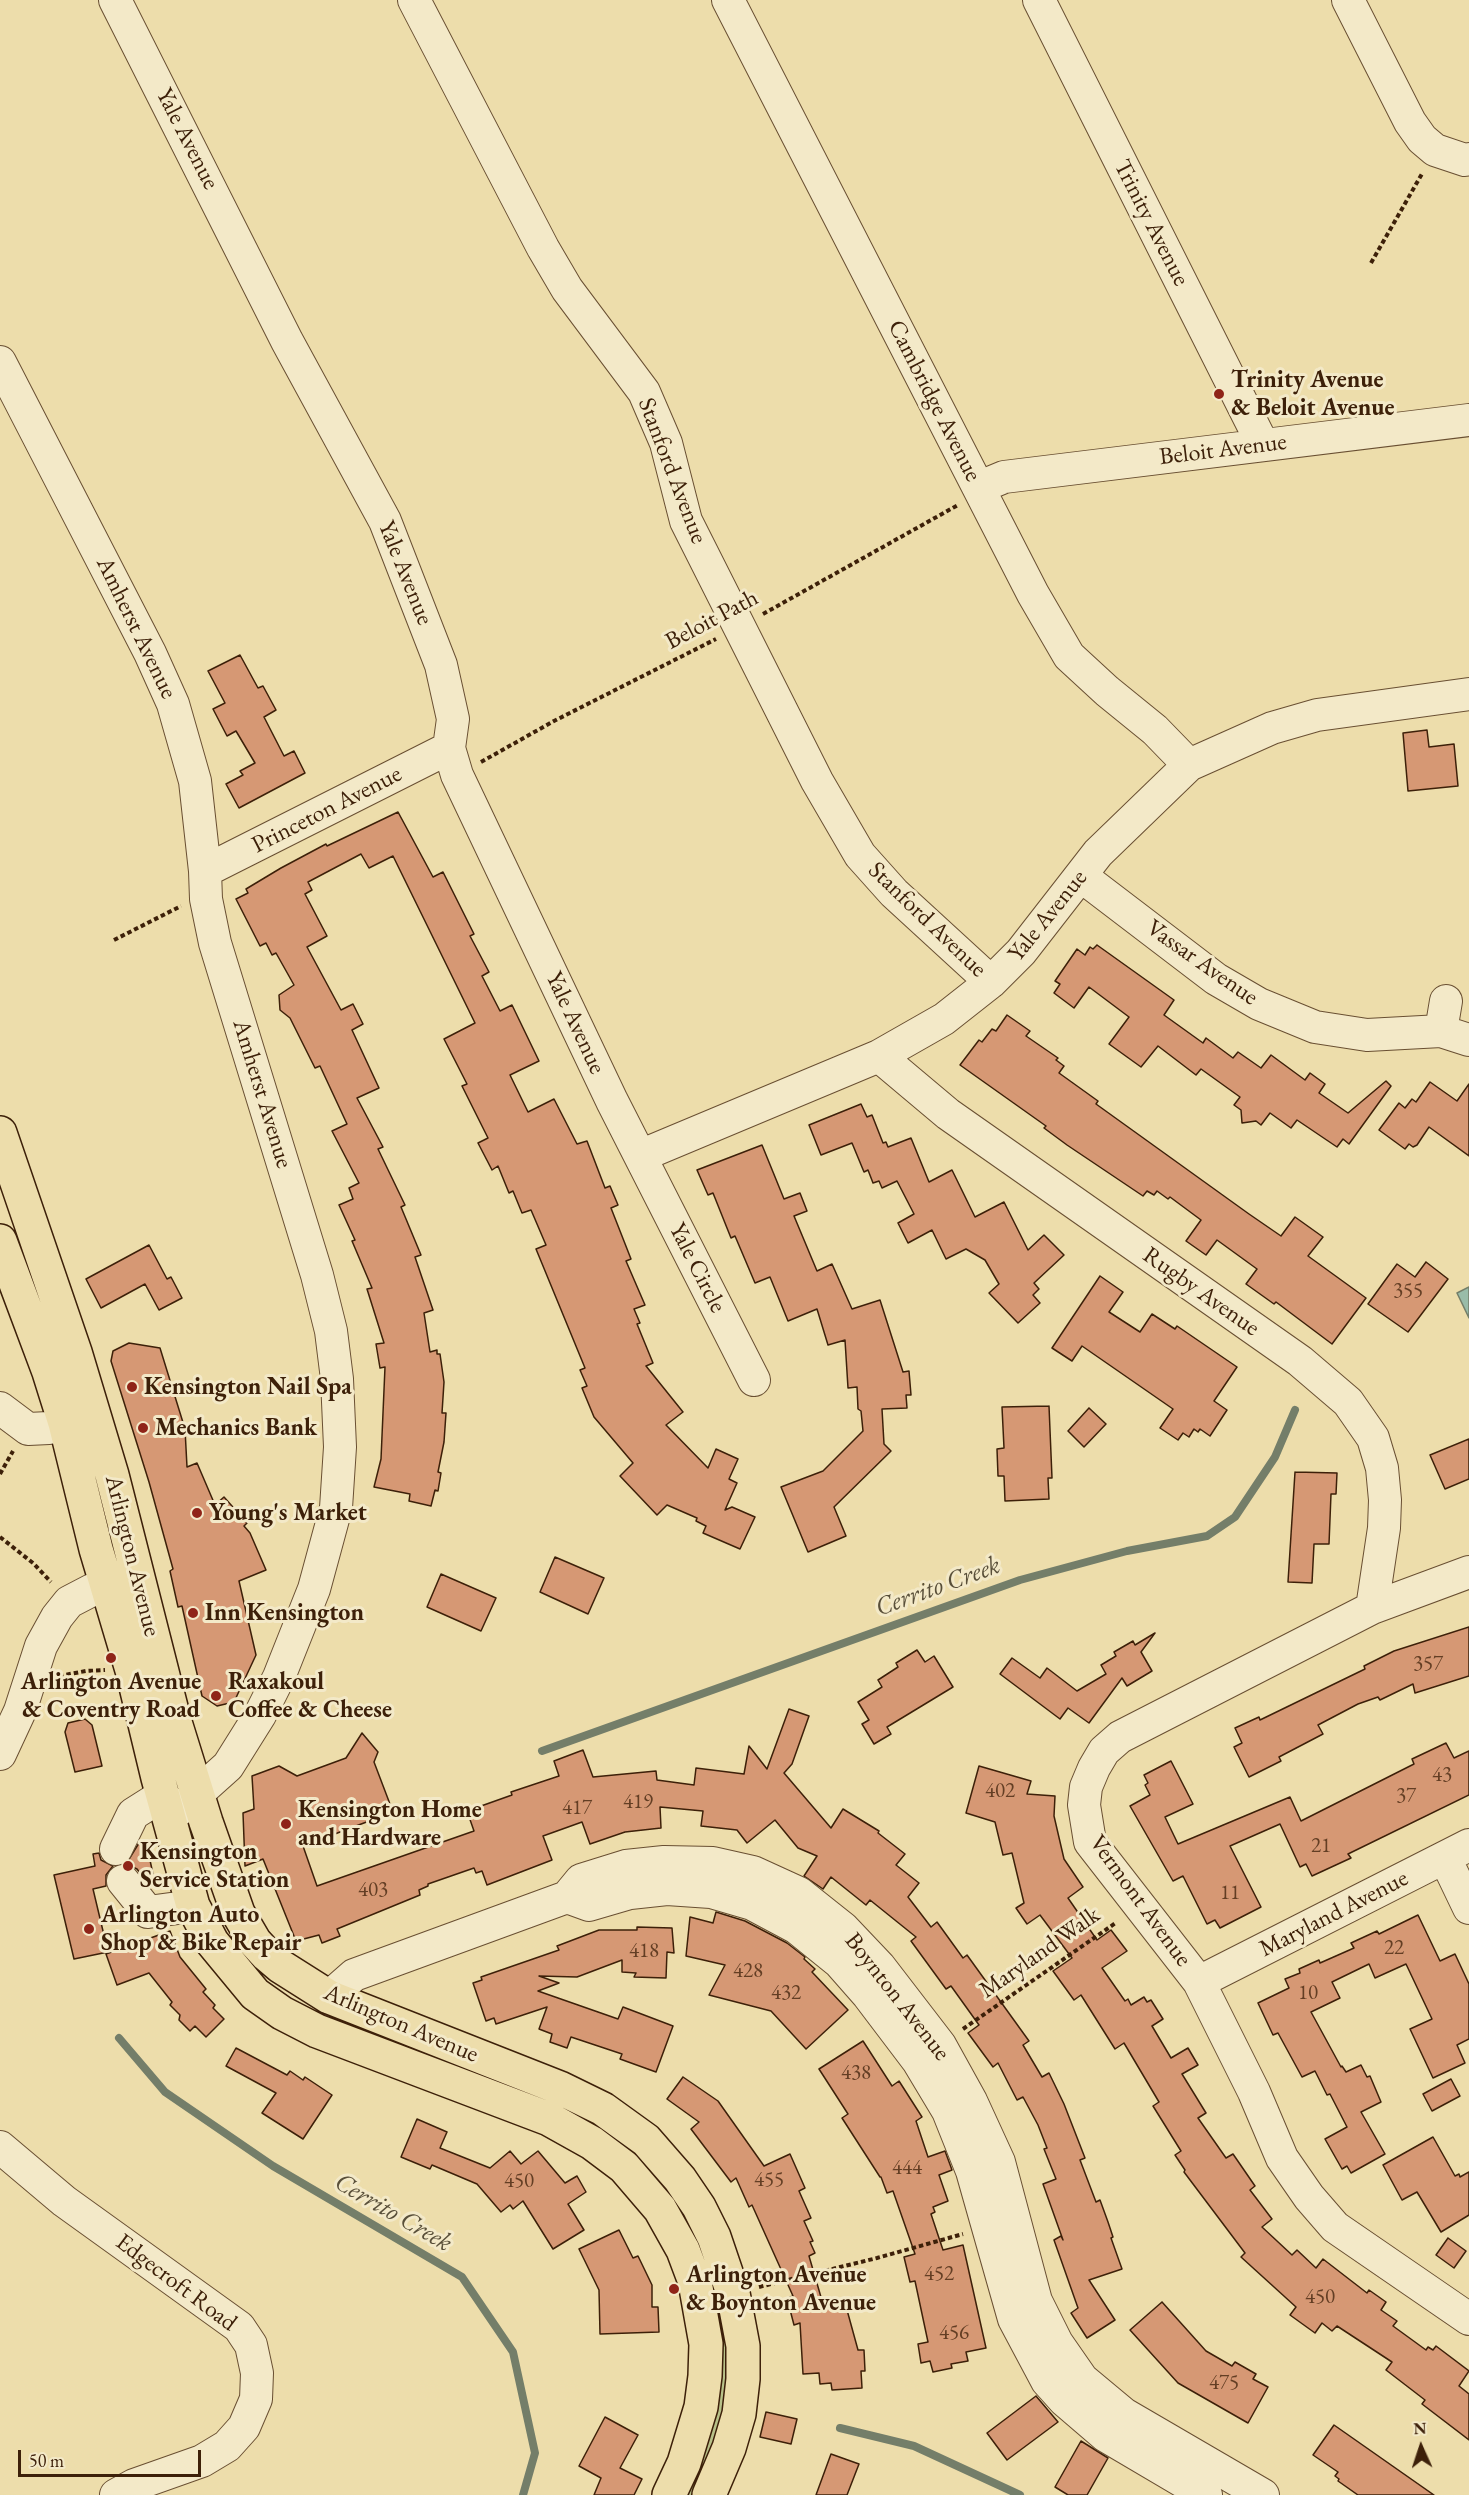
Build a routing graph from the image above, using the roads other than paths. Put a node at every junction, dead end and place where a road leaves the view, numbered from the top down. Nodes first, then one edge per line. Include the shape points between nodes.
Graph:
1 (115, 0) edge
2 (414, 0) edge
3 (728, 0) edge
4 (1039, 0) edge
5 (1348, 0) edge
6 (1469, 159) edge
7 (0, 362) edge
8 (1469, 420) edge
9 (1263, 445) junction
10 (981, 492) junction
11 (1469, 694) edge
12 (453, 762) junction
13 (1189, 765) junction
14 (1081, 876) junction
15 (206, 882) junction
16 (991, 982) junction
17 (1446, 1001) dead end
18 (1455, 1035) edge
19 (879, 1056) junction
20 (0, 1133) edge
21 (640, 1156) junction
22 (10, 1198) edge
23 (0, 1241) edge
24 (754, 1380) dead end
25 (0, 1408) edge
26 (65, 1423) junction
27 (1469, 1572) edge
28 (108, 1585) junction
29 (1372, 1608) junction
30 (0, 1754) edge
31 (197, 1795) junction
32 (166, 1807) junction
33 (116, 1849) dead end
34 (1457, 1852) edge
35 (123, 1881) dead end
36 (567, 1897) junction
37 (193, 1906) junction
38 (1469, 1908) edge
39 (1199, 1982) junction
40 (329, 1997) junction
41 (0, 2147) edge
42 (1469, 2319) edge
43 (116, 2495) edge
44 (669, 2495) edge
45 (709, 2495) edge
46 (1206, 2495) edge
47 (1263, 2495) edge

1 - 12 street, Yale Avenue via 287,341 385,521 441,664 453,719
2 - 16 street, Stanford Avenue via 567,289 644,392 666,443 686,521 817,781 860,855 894,893
3 - 10 street, Cambridge Avenue
4 - 9 street, Trinity Avenue
5 - 6 street via 1422,140 1435,150
7 - 15 street, Amherst Avenue via 173,704 195,781
8 - 9 street, Beloit Avenue
9 - 10 street, Beloit Avenue via 1004,477
10 - 13 street, Cambridge Avenue via 1069,656 1155,730
11 - 13 street, Yale Avenue via 1317,715 1272,728
12 - 15 street, Princeton Avenue
12 - 21 street, Yale Avenue
13 - 14 street, Yale Avenue via 1118,832
14 - 16 street, Yale Avenue via 1021,952
14 - 18 street, Vassar Avenue via 1216,979 1259,1004 1315,1027 1366,1035
15 - 31 street, Amherst Avenue via 215,943 331,1331 340,1448 336,1508 318,1576 279,1677 234,1759
16 - 19 street, Yale Avenue via 944,1019
17 - 18 street, Vassar Avenue
19 - 21 street, Yale Avenue
19 - 29 street, Rugby Avenue via 948,1113 1300,1361 1348,1402 1372,1438 1383,1468 1384,1528
20 - 22 main road, Arlington Avenue
21 - 24 street, Yale Circle
22 - 31 main road, Arlington Avenue via 75,1352 112,1475
23 - 26 main road, Arlington Avenue
25 - 26 street via 28,1429
26 - 28 main road, Arlington Avenue
27 - 29 street, Vermont Avenue
28 - 30 street via 69,1602 57,1617 40,1646 20,1711
28 - 32 main road, Arlington Avenue
29 - 39 street, Vermont Avenue via 1120,1737 1104,1751 1086,1788 1084,1805 1090,1842
31 - 32 street, Amherst Avenue
31 - 40 main road, Arlington Avenue via 238,1913 255,1942 280,1966
32 - 33 street, Amherst Avenue via 133,1814
32 - 37 main road, Arlington Avenue
34 - 38 street
34 - 39 street, Maryland Avenue
35 - 37 street via 148,1912
36 - 40 street, Boynton Avenue via 354,1976
36 - 46 street, Boynton Avenue via 589,1905 630,1893 667,1889 711,1892 752,1904 797,1928 839,1962 918,2061 948,2111 972,2171 1014,2319 1047,2381 1106,2436
36 - 47 street, Boynton Avenue via 581,1880 627,1866 713,1863 753,1872 799,1893 843,1928 880,1967 940,2045 971,2101 999,2162 1036,2301 1057,2343 1082,2379 1124,2414
37 - 44 main road, Arlington Avenue via 233,1970 255,1994 282,2013 317,2031 549,2119 624,2167 660,2209 683,2250 694,2282 705,2344 701,2407 684,2463
39 - 42 street, Vermont Avenue via 1282,2158 1310,2197 1335,2227
40 - 45 main road, Arlington Avenue via 560,2088 603,2109 646,2140 680,2179 714,2237 733,2293 743,2346 739,2414
41 - 43 street, Edgecroft Road via 64,2201 239,2327 251,2345 257,2373 256,2399 244,2427 227,2446 202,2461

